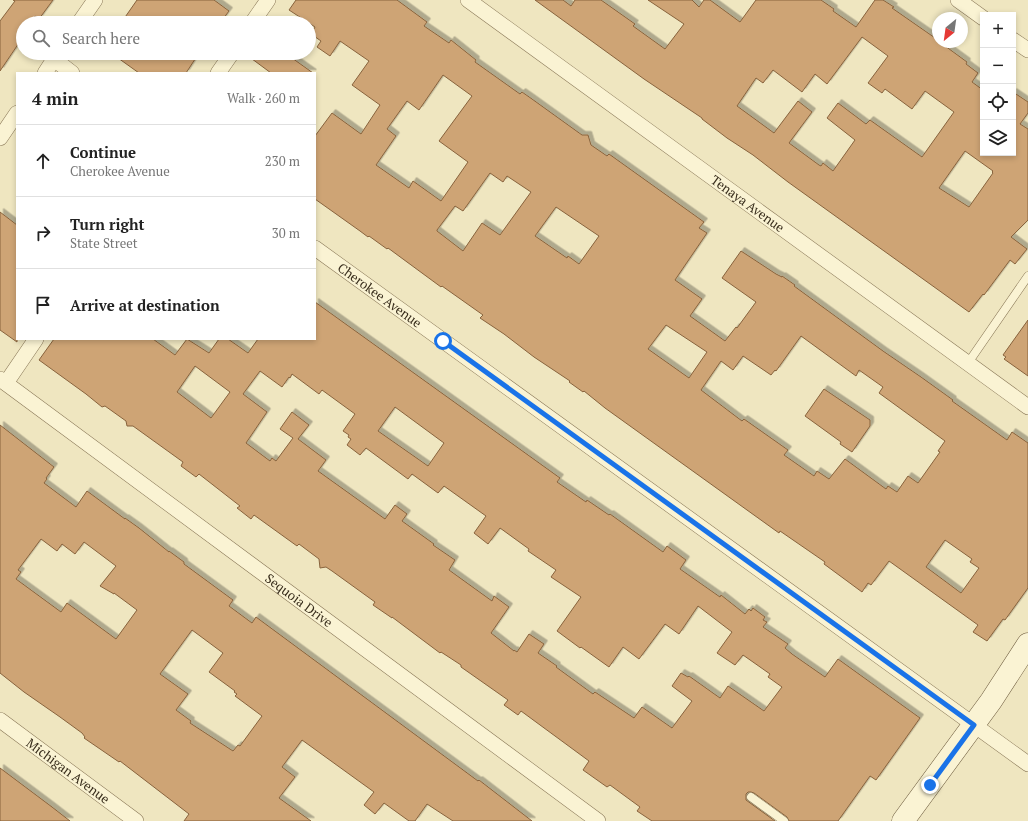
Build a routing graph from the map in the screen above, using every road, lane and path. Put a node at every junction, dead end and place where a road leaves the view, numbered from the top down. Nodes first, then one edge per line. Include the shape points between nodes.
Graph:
1 (95, 0) edge
2 (268, 0) edge
3 (468, 0) edge
4 (958, 0) edge
5 (84, 16) edge
6 (257, 16) edge
7 (980, 16) edge
8 (1016, 42) edge
9 (1028, 50) edge
10 (53, 60) edge
11 (60, 60) edge
12 (227, 60) edge
13 (46, 72) edge
14 (71, 72) edge
15 (219, 72) edge
16 (16, 114) edge
17 (0, 138) edge
18 (316, 249) edge
19 (1028, 276) edge
20 (35, 340) edge
21 (968, 363) junction
22 (3, 381) edge
23 (1028, 407) edge
24 (1028, 644) edge
25 (1028, 664) edge
26 (991, 702) junction
27 (0, 720) edge
28 (974, 725) junction
29 (1028, 764) edge
30 (751, 797) dead end
31 (136, 821) edge
32 (598, 821) edge
33 (784, 821) edge
34 (903, 821) edge

1 - 5 street
2 - 6 street
3 - 21 street, Tenaya Avenue
4 - 7 street
8 - 9 street
10 - 13 street
11 - 14 street
12 - 15 street
16 - 17 street
18 - 28 street, Cherokee Avenue
19 - 21 lane
20 - 22 street
21 - 23 street, Tenaya Avenue
22 - 32 street, Sequoia Drive
24 - 26 main road
25 - 26 main road
26 - 28 main road
27 - 31 street, Michigan Avenue
28 - 29 street, Cherokee Avenue
28 - 34 main road
30 - 33 lane

